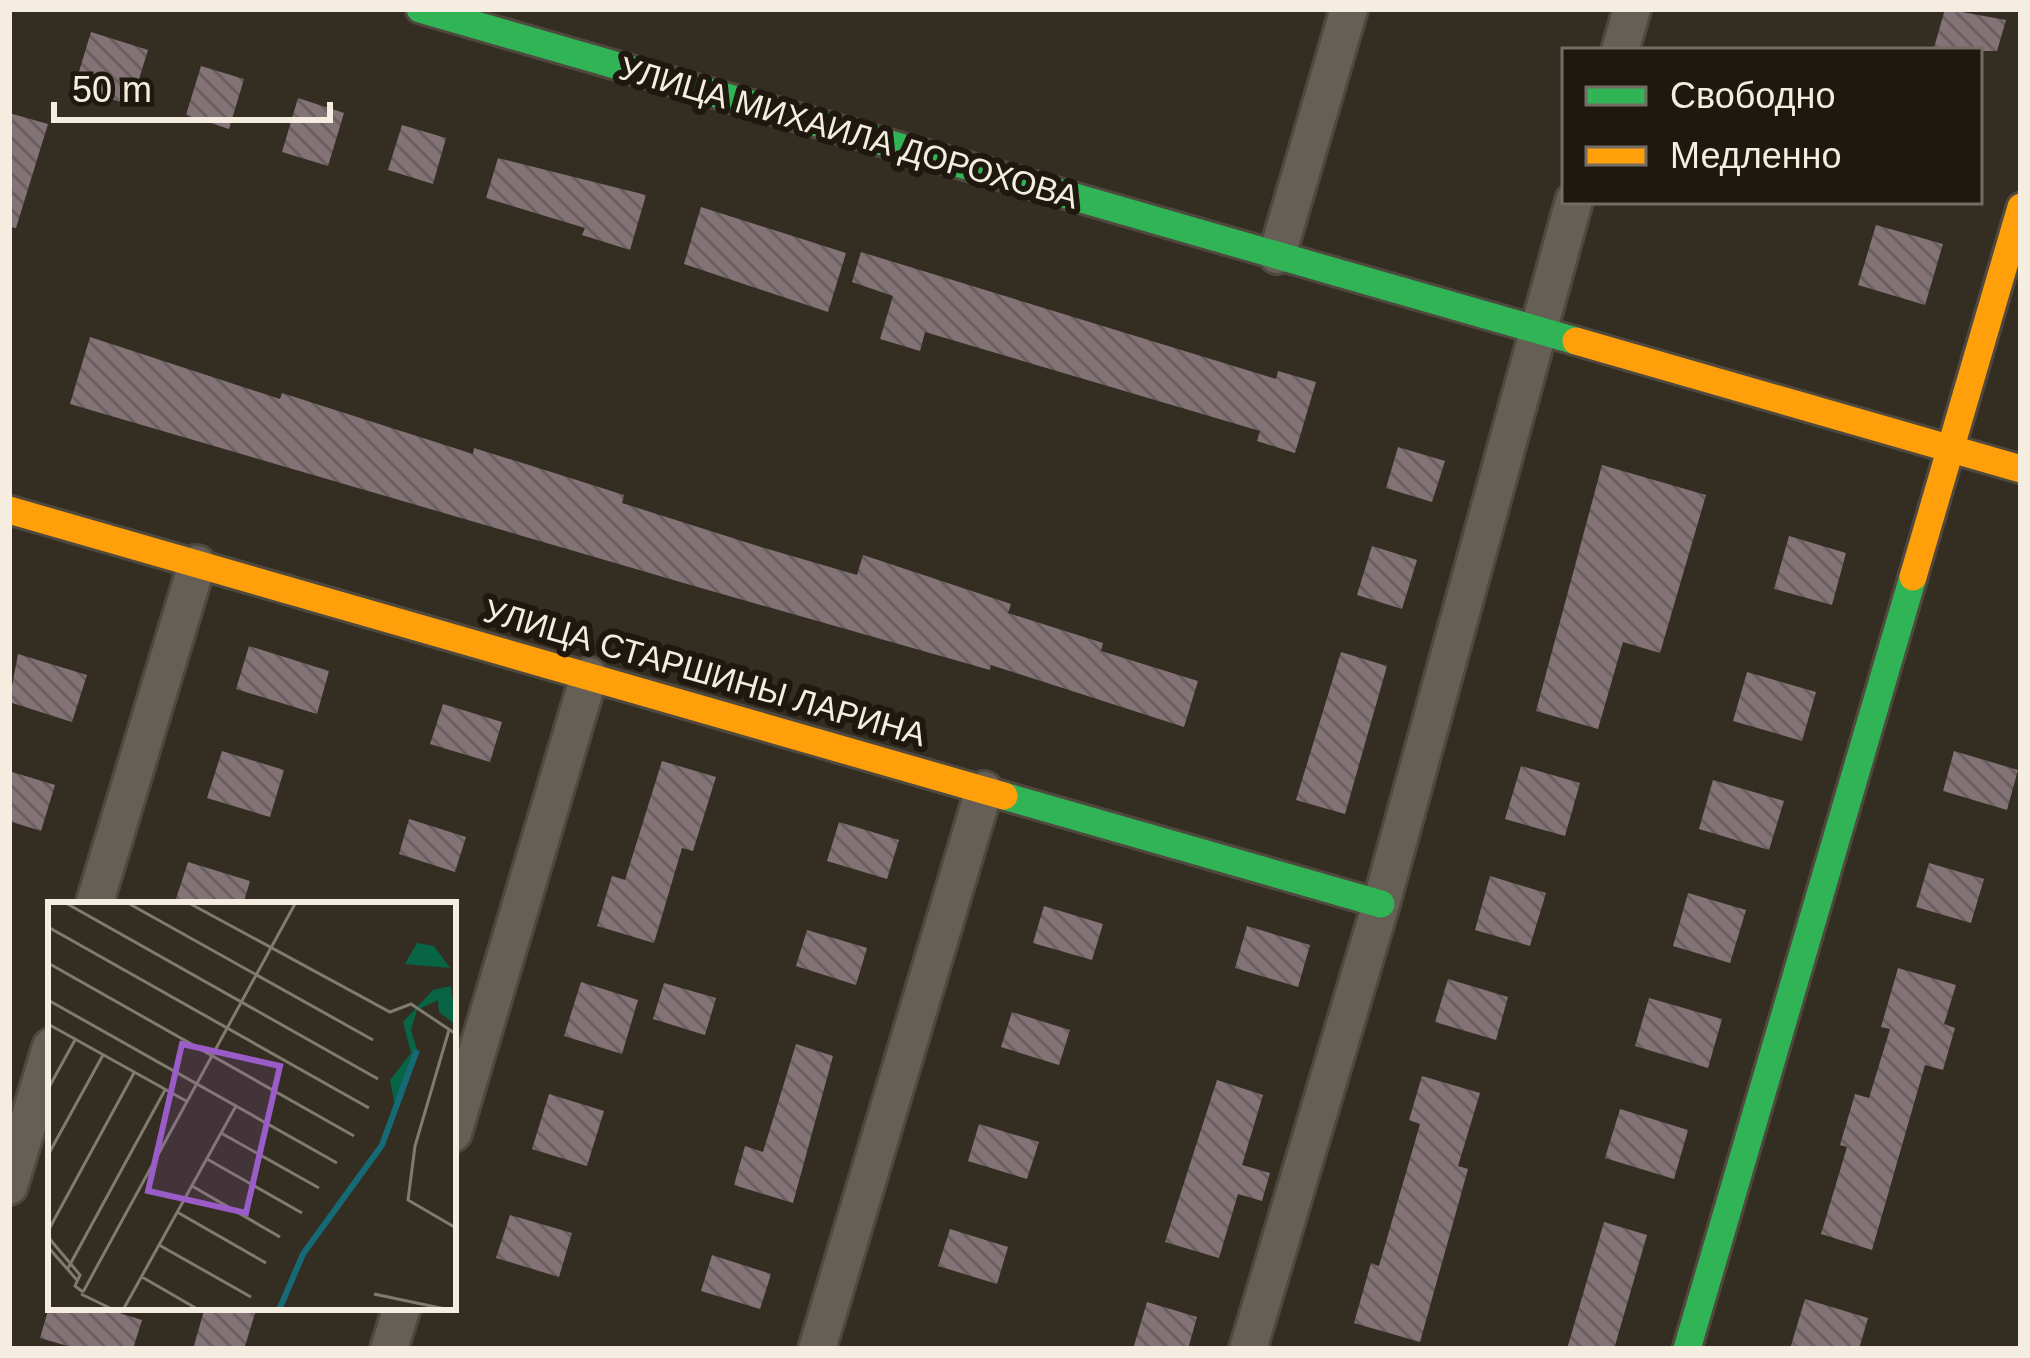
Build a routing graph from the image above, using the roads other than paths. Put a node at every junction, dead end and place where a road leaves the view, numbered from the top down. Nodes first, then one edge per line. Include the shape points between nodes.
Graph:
1 (420, 9) edge
2 (1349, 9) edge
3 (1632, 9) edge
4 (1620, 48) edge
5 (1573, 204) edge
6 (2021, 207) edge
7 (1277, 255) junction
8 (1536, 329) junction
9 (1949, 448) junction
10 (2021, 469) edge
11 (9, 510) edge
12 (197, 564) junction
13 (589, 676) junction
14 (984, 790) junction
15 (95, 902) edge
16 (1382, 904) junction
17 (48, 1057) edge
18 (456, 1123) edge
19 (9, 1186) edge
20 (401, 1310) edge
21 (389, 1349) edge
22 (817, 1349) edge
23 (1248, 1349) edge
24 (1687, 1349) edge

1 - 7 street, УЛИЦА МИХАИЛА ДОРОХОВА
2 - 7 street
3 - 4 street
5 - 8 street
6 - 9 street
7 - 8 street, УЛИЦА МИХАИЛА ДОРОХОВА
8 - 9 street, УЛИЦА МИХАИЛА ДОРОХОВА
8 - 16 street
9 - 10 street, УЛИЦА МИХАИЛА ДОРОХОВА
9 - 24 street
11 - 12 street, УЛИЦА СТАРШИНЫ ЛАРИНА
12 - 13 street, УЛИЦА СТАРШИНЫ ЛАРИНА
12 - 15 street
13 - 14 street, УЛИЦА СТАРШИНЫ ЛАРИНА
13 - 18 street
14 - 16 street, УЛИЦА СТАРШИНЫ ЛАРИНА
14 - 22 street
16 - 23 street
17 - 19 street
20 - 21 street

